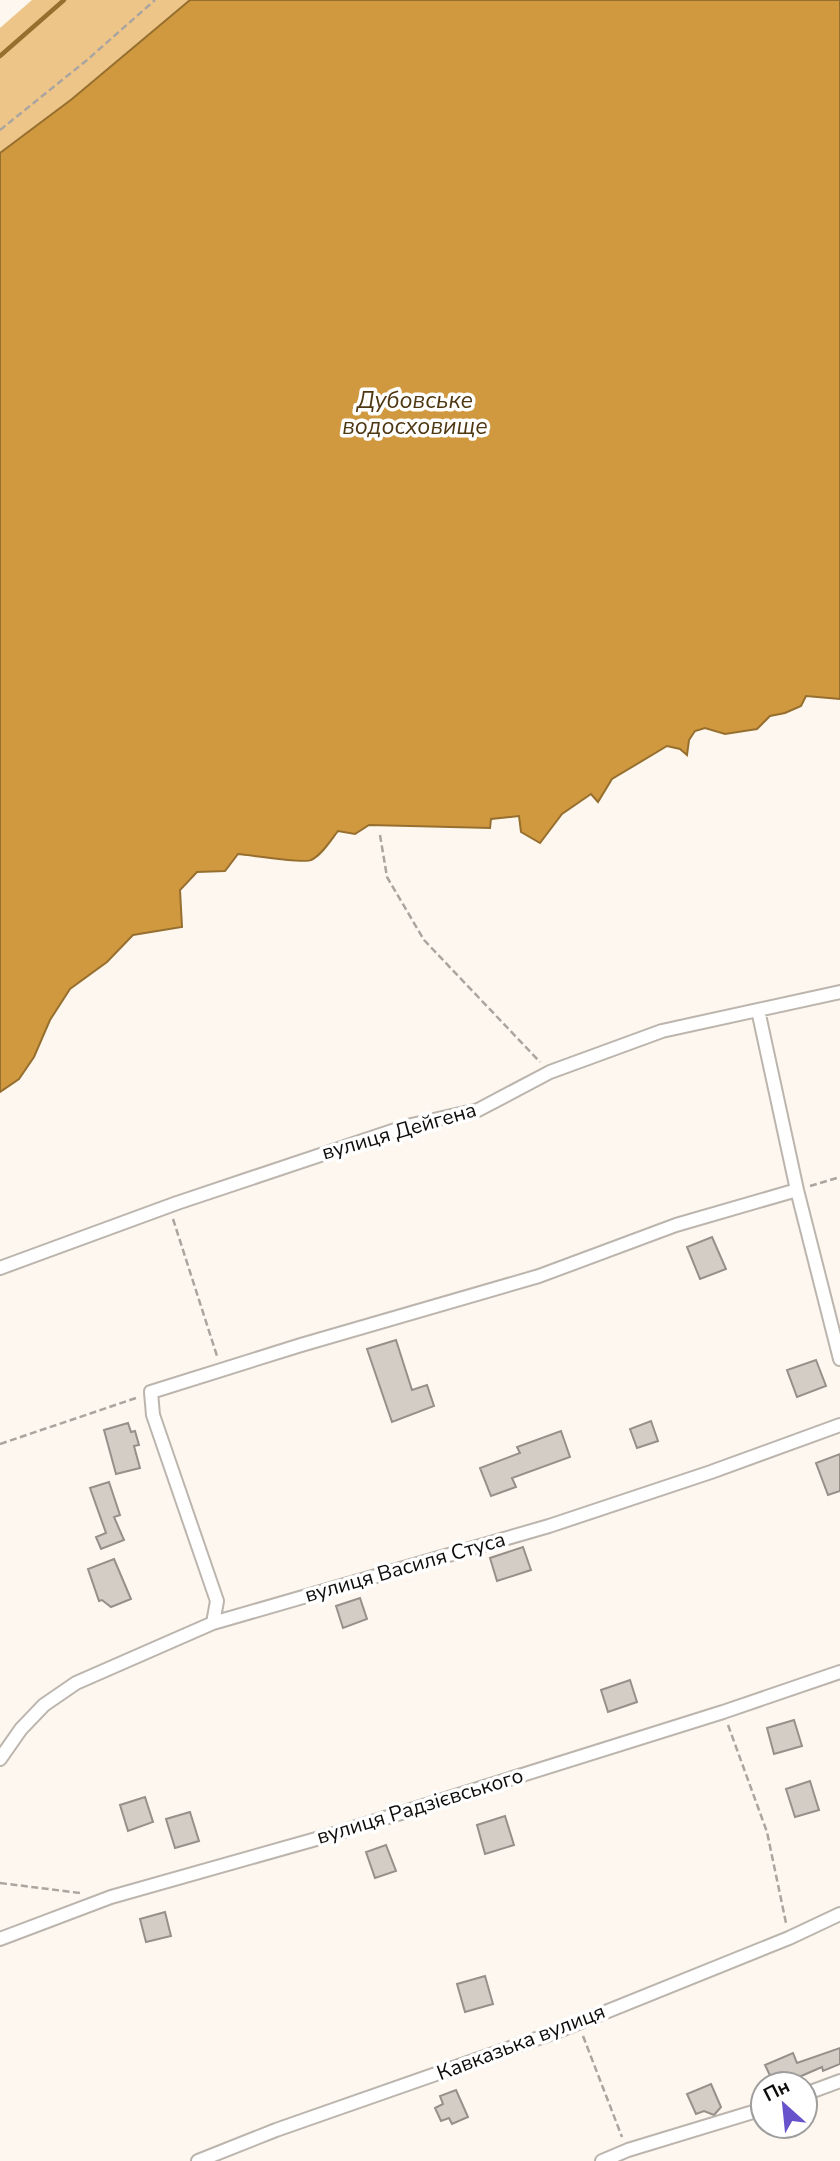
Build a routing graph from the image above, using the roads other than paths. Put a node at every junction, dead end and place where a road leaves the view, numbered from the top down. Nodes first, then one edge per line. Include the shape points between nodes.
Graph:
1 (840, 992) edge
2 (758, 1010) junction
3 (797, 1190) junction
4 (0, 1268) edge
5 (840, 1359) edge
6 (840, 1424) edge
7 (213, 1623) junction
8 (840, 1672) edge
9 (0, 1759) edge
10 (840, 1914) edge
11 (0, 1939) edge
12 (840, 2081) edge
13 (819, 2089) edge
14 (749, 2113) edge
15 (198, 2161) edge
16 (602, 2161) edge

1 - 2 street, вулиця Дейгена
2 - 3 street
2 - 4 street, вулиця Дейгена via 662,1031 550,1072 478,1110 407,1126
3 - 5 street
3 - 7 street via 676,1225 539,1276 151,1392 153,1415 217,1601
6 - 7 street, вулиця Василя Стуса via 549,1526
7 - 9 street, вулиця Василя Стуса via 76,1683 44,1705
8 - 11 street, вулиця Радзієвського via 334,1834 111,1897
10 - 15 street, Кавказька вулиця via 556,2032
12 - 13 street
14 - 16 street

